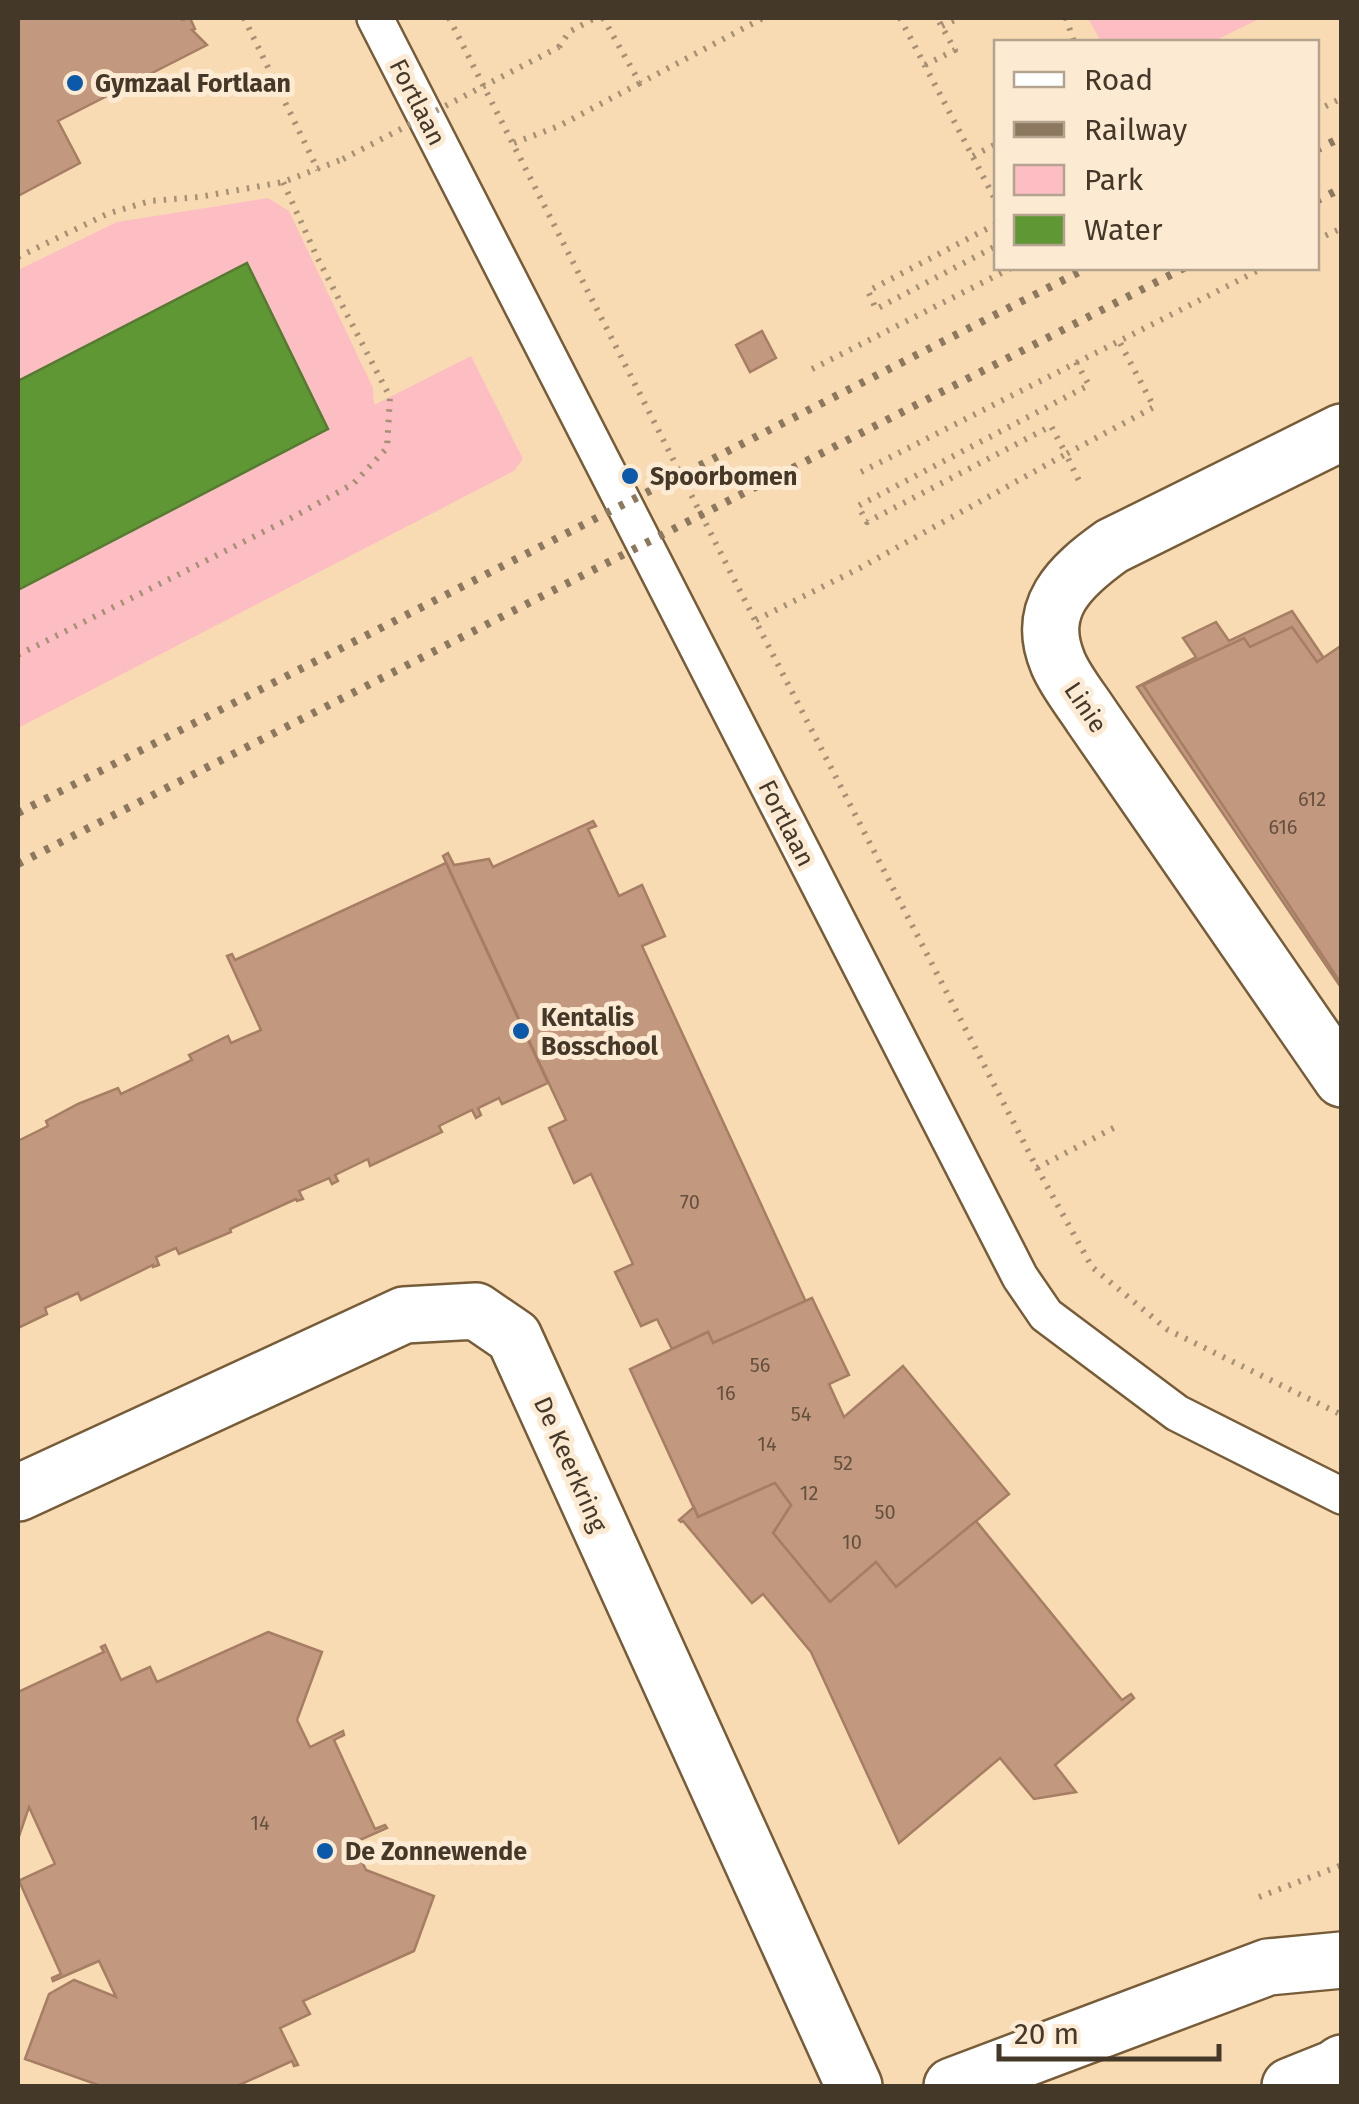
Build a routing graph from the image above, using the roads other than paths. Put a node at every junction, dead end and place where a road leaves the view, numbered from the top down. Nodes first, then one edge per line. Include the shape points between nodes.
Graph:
1 (374, 18) edge
2 (1342, 432) edge
3 (1342, 1078) edge
4 (18, 1493) edge
5 (1342, 1496) edge
6 (1342, 1960) edge
7 (1342, 2063) edge
8 (854, 2086) edge
9 (952, 2086) edge
10 (1290, 2086) edge

1 - 5 lane, Fortlaan via 1020,1277 1046,1315 1177,1413
2 - 3 street, Linie via 1088,563 1059,596 1050,640 1059,667 1092,717
4 - 8 street, De Keerkring via 404,1315 476,1311 514,1337
6 - 9 street via 1268,1967
7 - 10 street

